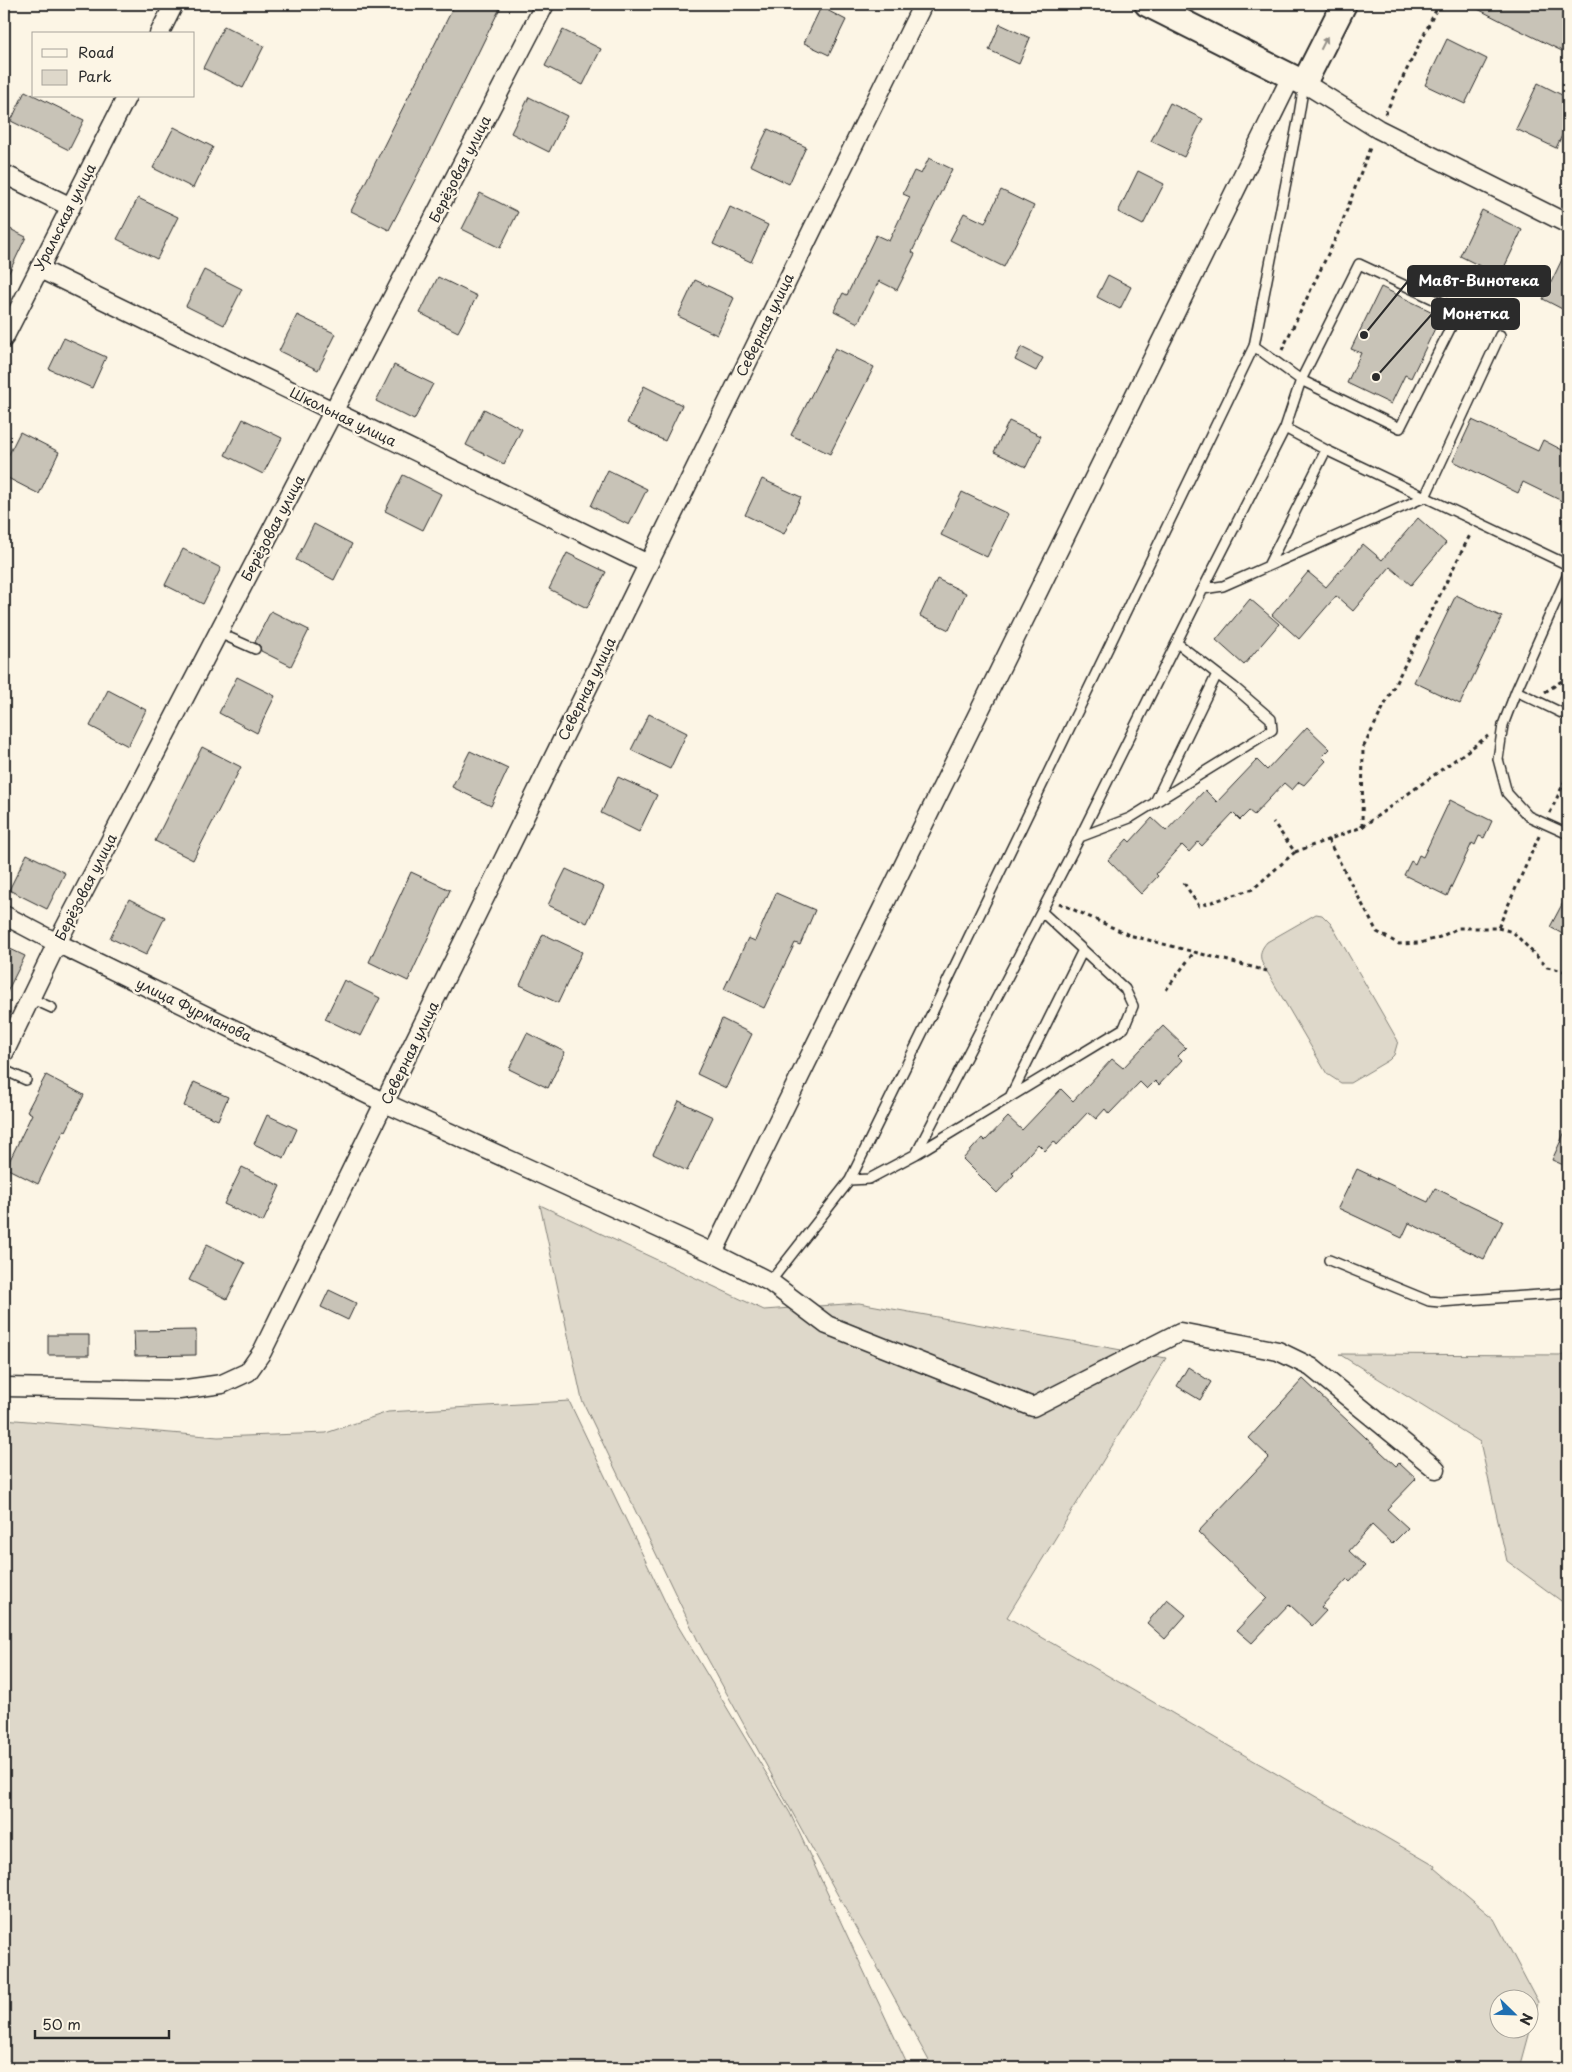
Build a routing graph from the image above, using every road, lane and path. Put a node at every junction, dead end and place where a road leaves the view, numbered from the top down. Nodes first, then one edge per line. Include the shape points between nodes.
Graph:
1 (174, 4) edge
2 (545, 4) edge
3 (923, 4) edge
4 (1147, 4) edge
5 (1344, 4) edge
6 (1439, 4) edge
7 (160, 32) edge
8 (1297, 80) junction
9 (126, 98) edge
10 (1378, 129) junction
11 (4, 174) edge
12 (71, 207) junction
13 (1568, 224) edge
14 (40, 268) junction
15 (1500, 336) dead end
16 (4, 338) edge
17 (1254, 346) junction
18 (1277, 362) junction
19 (1301, 380) junction
20 (334, 412) junction
21 (1285, 428) junction
22 (1326, 450) junction
23 (1425, 497) junction
24 (1477, 522) junction
25 (648, 564) junction
26 (1269, 564) junction
27 (1568, 565) edge
28 (1568, 574) edge
29 (1204, 589) junction
30 (219, 633) junction
31 (1176, 643) junction
32 (255, 649) dead end
33 (1217, 674) junction
34 (1568, 677) edge
35 (1516, 691) junction
36 (1534, 699) junction
37 (1568, 716) edge
38 (1504, 725) junction
39 (1568, 774) edge
40 (1154, 803) junction
41 (1273, 822) dead end
42 (1545, 824) junction
43 (1362, 827) junction
44 (1568, 834) edge
45 (1080, 837) junction
46 (1328, 840) junction
47 (1295, 852) junction
48 (1184, 883) dead end
49 (1049, 898) junction
50 (1042, 912) junction
51 (4, 914) edge
52 (1498, 928) junction
53 (57, 943) junction
54 (1082, 950) junction
55 (1194, 952) junction
56 (1267, 971) dead end
57 (1568, 972) edge
58 (1166, 990) dead end
59 (30, 998) junction
60 (52, 1008) dead end
61 (4, 1053) edge
62 (4, 1070) edge
63 (26, 1080) dead end
64 (1010, 1097) junction
65 (385, 1103) junction
66 (916, 1154) junction
67 (850, 1180) junction
68 (713, 1253) junction
69 (1329, 1260) dead end
70 (770, 1282) junction
71 (1568, 1293) edge
72 (4, 1387) edge
73 (1436, 1469) dead end

1 - 7 street
2 - 20 street, Берёзовая улица
3 - 25 street, Северная улица
4 - 8 street
8 -> 5 street
6 - 10 path
8 - 10 street
8 - 17 lane via 1298,121
8 - 68 street
9 - 12 street, Уральская улица
10 - 13 street
10 - 18 path via 1339,231
11 - 12 street
12 - 14 street, Уральская улица
14 - 16 street, Уральская улица
14 - 20 street, Школьная улица
15 - 23 lane
17 - 18 lane
17 - 67 lane
18 - 19 lane
19 - 19 lane via 1359,264 1459,311 1400,428
19 - 21 lane
20 - 25 street, Школьная улица
20 - 30 street, Берёзовая улица
21 - 22 lane
21 - 29 lane
22 - 23 lane
22 - 26 lane
23 - 24 lane
23 - 26 lane
24 - 27 lane
24 - 43 path via 1363,748
25 - 65 street, Северная улица
26 - 29 lane via 1223,586
28 - 35 lane
29 - 31 lane
30 - 32 lane
30 - 53 street, Берёзовая улица
31 - 33 lane
31 - 45 lane
33 - 40 lane
33 - 40 lane via 1270,719 1272,730
34 - 36 path
35 - 36 lane
35 - 38 lane
36 - 37 lane
38 - 42 lane via 1498,759 1507,793 1528,816
38 - 43 path
39 - 42 path
40 - 45 lane via 1130,818
41 - 47 path
42 - 44 lane
42 - 52 path
43 - 46 path
45 - 49 lane
46 - 47 path
46 - 52 path via 1376,932 1399,944 1420,943 1458,928
47 - 48 path via 1252,889 1199,906
49 - 50 lane
49 - 55 path via 1130,935
50 - 54 lane
50 - 66 lane
51 - 53 street, улица Фурманова
52 - 57 path via 1513,932 1547,966
53 - 59 street, Берёзовая улица
53 - 65 street, улица Фурманова
54 - 64 lane
54 - 64 lane via 1125,989 1133,1006 1124,1028
55 - 56 path
55 - 58 path
59 - 60 lane
59 - 61 street, Берёзовая улица
62 - 63 lane
64 - 66 lane
65 - 68 street, улица Фурманова
65 - 72 street, Северная улица via 266,1344 248,1372 222,1384 179,1390
66 - 67 lane via 869,1179
67 - 70 lane
68 - 70 street, улица Фурманова
69 - 71 lane via 1440,1302
70 - 73 street, улица Фурманова via 827,1325 1033,1407 1180,1332 1278,1351 1312,1367

